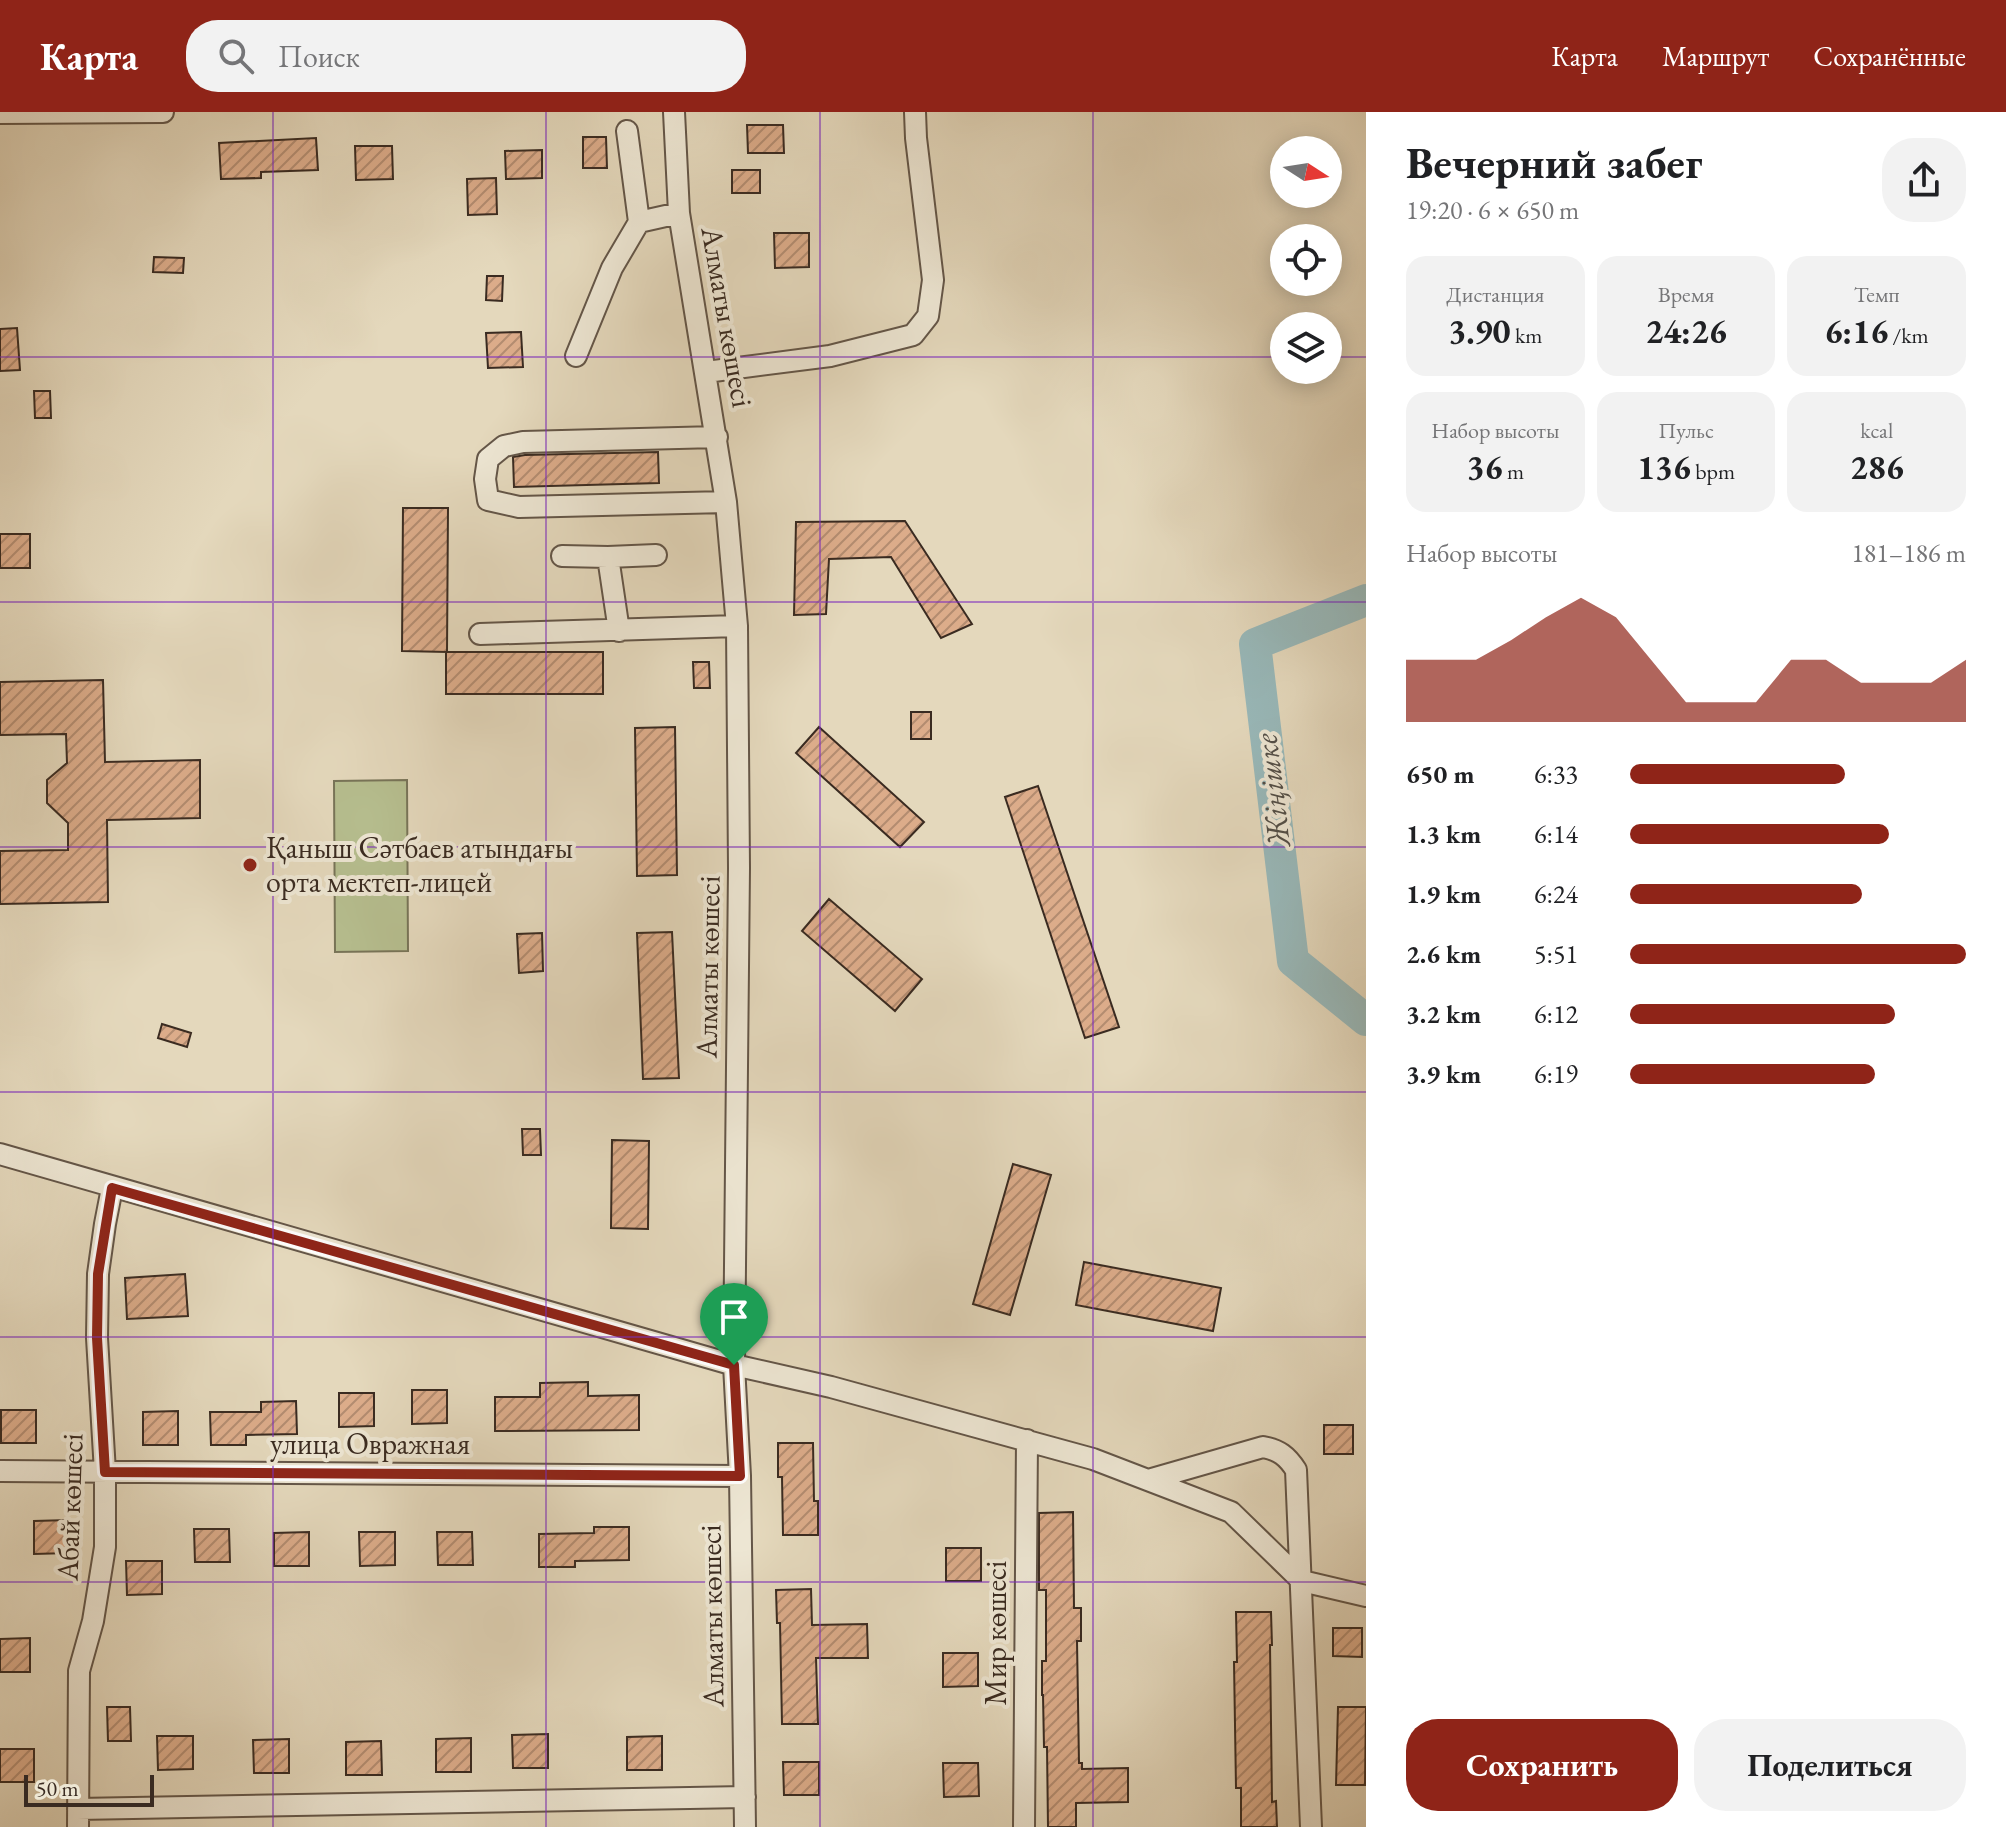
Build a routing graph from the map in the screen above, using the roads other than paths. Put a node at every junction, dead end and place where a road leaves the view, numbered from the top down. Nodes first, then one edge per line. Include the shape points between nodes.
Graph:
1 (163, 112) edge
2 (674, 112) edge
3 (915, 112) edge
4 (0, 113) edge
5 (31, 113) edge
6 (627, 131) dead end
7 (679, 213) junction
8 (639, 222) junction
9 (576, 356) dead end
10 (706, 372) junction
11 (717, 437) junction
12 (726, 502) junction
13 (656, 555) dead end
14 (562, 556) dead end
15 (608, 557) junction
16 (737, 626) junction
17 (619, 631) junction
18 (480, 634) dead end
19 (0, 1154) edge
20 (112, 1188) junction
21 (734, 1365) junction
22 (1027, 1440) junction
23 (0, 1471) edge
24 (105, 1472) junction
25 (740, 1476) junction
26 (1148, 1480) junction
27 (1302, 1581) junction
28 (1366, 1596) edge
29 (745, 1797) junction
30 (78, 1818) edge
31 (745, 1827) edge
32 (1024, 1827) edge
33 (1311, 1827) edge

1 - 5 street
2 - 7 street, Алматы көшесі
3 - 10 street via 933,280 928,316 913,335 830,356
4 - 5 street
6 - 8 street
7 - 8 street
7 - 10 street, Алматы көшесі
8 - 9 street via 612,268
10 - 11 street, Алматы көшесі
11 - 12 street, Алматы көшесі
11 - 12 street via 523,442 504,446 488,459 485,479 488,500 519,507
12 - 16 street, Алматы көшесі
13 - 15 street
14 - 15 street
15 - 17 street
16 - 17 street
16 - 21 street, Алматы көшесі
17 - 18 street
19 - 20 street
20 - 21 street
20 - 24 street, Абай көшесі via 98,1274
21 - 22 street
21 - 25 street, Алматы көшесі
22 - 26 street
22 - 32 street, Мир көшесі
23 - 24 street, улица Овражная
24 - 25 street, улица Овражная
24 - 30 street, Абай көшесі via 105,1547 79,1671
25 - 29 street, Алматы көшесі
26 - 27 street via 1231,1512
26 - 27 street via 1263,1447 1277,1450 1296,1470
27 - 28 street
27 - 33 street
29 - 30 street
29 - 31 street, Алматы көшесі

